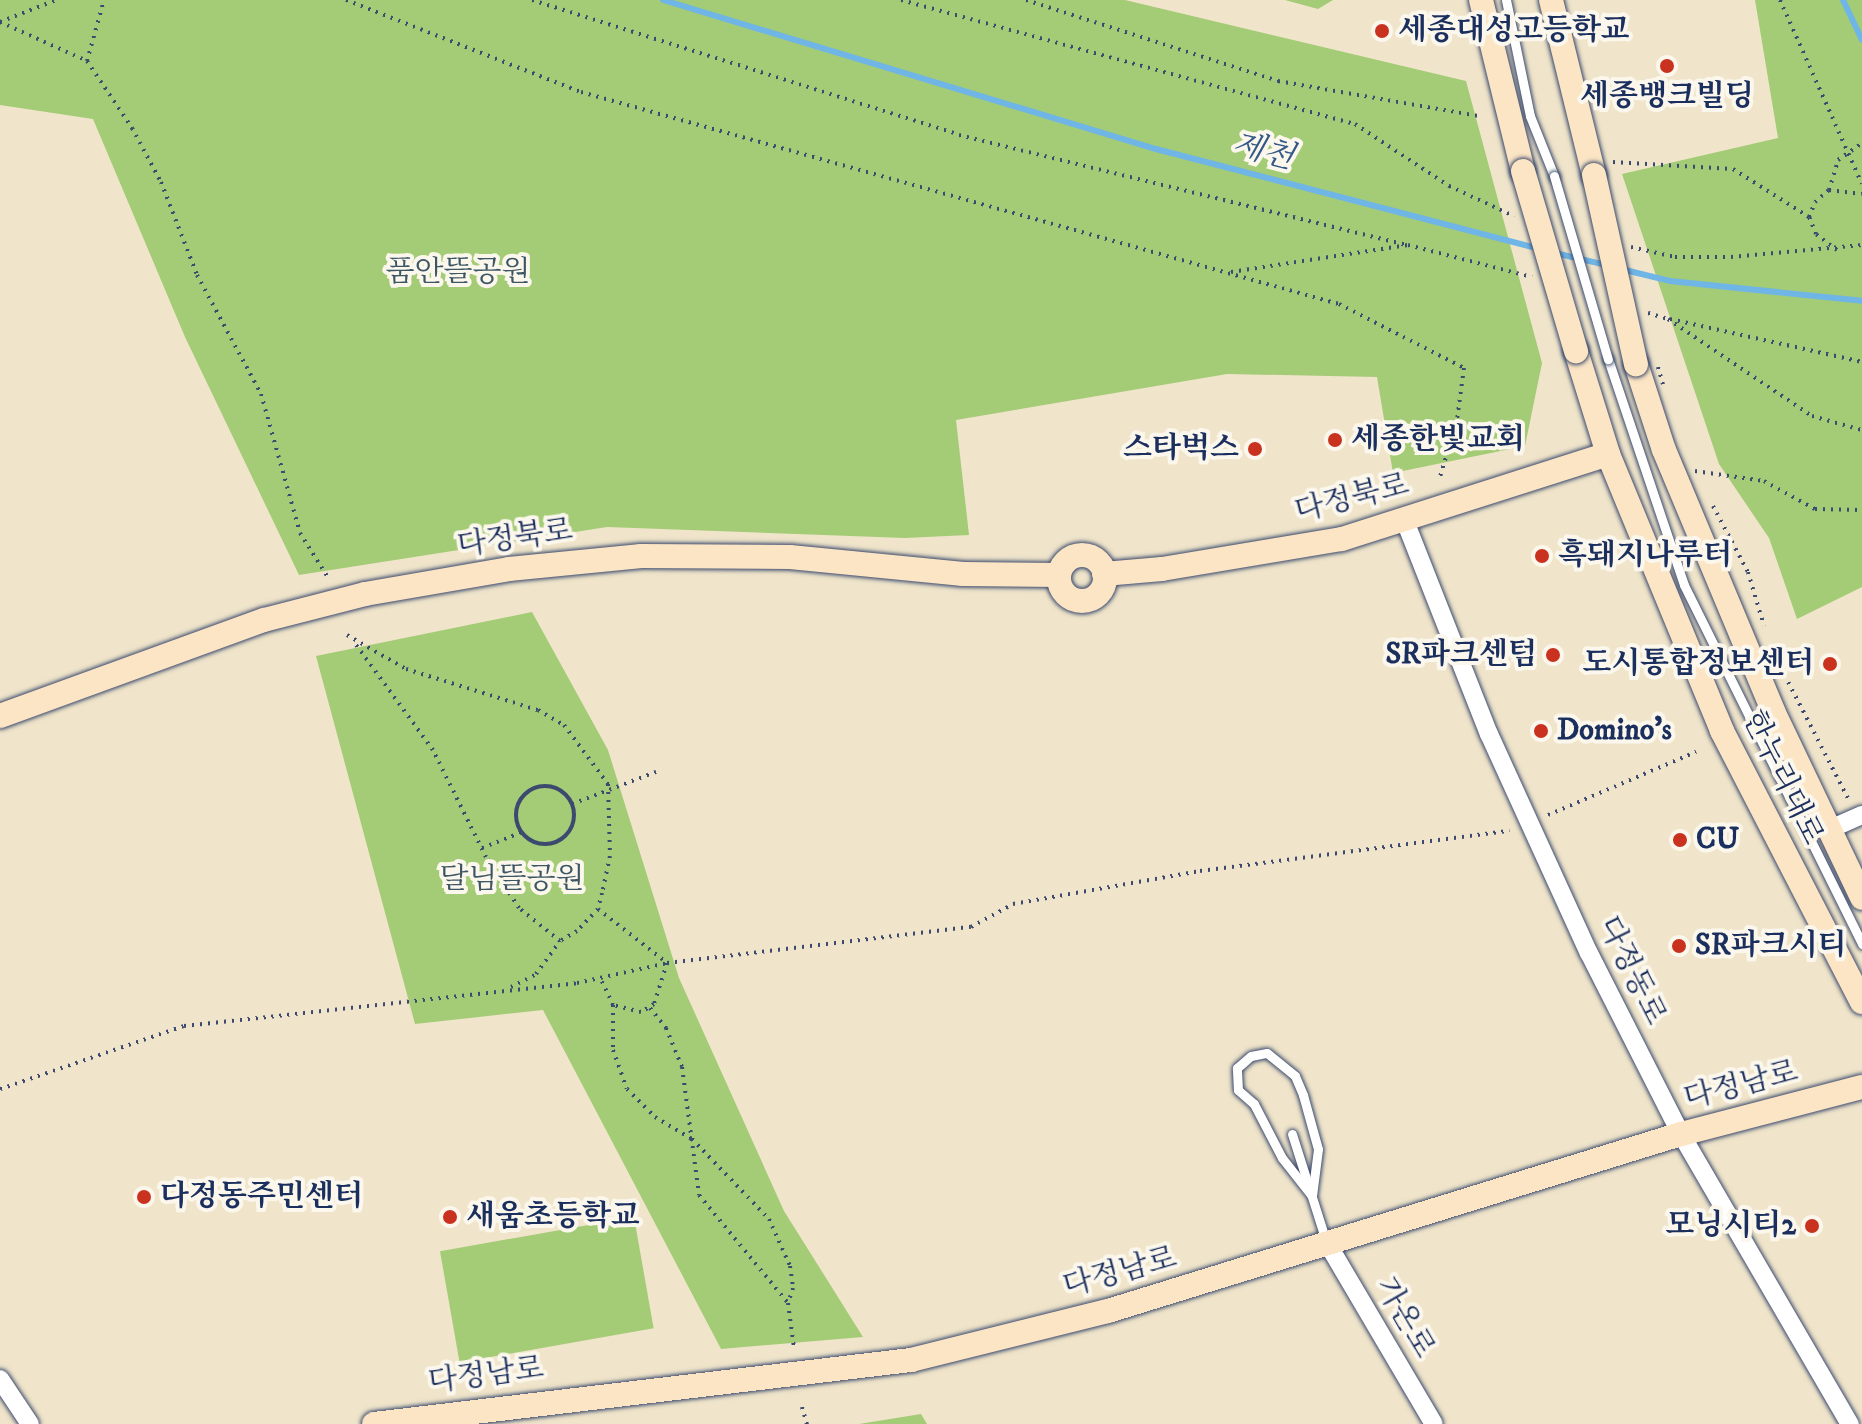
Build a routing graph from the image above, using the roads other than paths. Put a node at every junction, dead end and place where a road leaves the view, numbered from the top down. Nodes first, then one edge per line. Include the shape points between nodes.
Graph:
1 (1481, 0) edge
2 (1506, 0) edge
3 (1551, 0) edge
4 (1608, 454) junction
5 (1405, 521) junction
6 (1104, 574) junction
7 (1059, 575) junction
8 (0, 716) edge
9 (1860, 816) edge
10 (1828, 830) junction
11 (1862, 898) edge
12 (1862, 944) edge
13 (1862, 1002) edge
14 (1862, 1087) edge
15 (1292, 1134) dead end
16 (1681, 1134) junction
17 (1312, 1196) junction
18 (1326, 1241) junction
19 (0, 1379) edge
20 (30, 1424) edge
21 (374, 1424) edge
22 (1434, 1424) edge
23 (1850, 1424) edge

1 - 4 street, 한누리대로, bridge via 1523,171
2 - 12 lane, bridge via 1530,116 1554,176 1684,585
3 - 10 street, 한누리대로, bridge via 1598,169 1636,364 1673,474
4 - 5 street, 다정북로
4 - 13 street, 한누리대로 via 1722,731
5 - 6 street, 다정북로 via 1313,544
5 - 16 street, 다정동로 via 1489,734 1589,953
6 - 7 street via 1097,561 1077,556
6 - 7 street via 1102,589 1083,601 1062,591
7 - 8 street, 다정북로 via 963,574 745,557 641,556 509,569 365,594 264,620
9 - 10 street
10 - 11 street, 한누리대로
14 - 16 street, 다정남로
15 - 17 lane
16 - 18 street, 다정남로
16 - 23 street, 다정동로
17 - 17 lane via 1318,1149 1303,1095 1283,1064 1267,1053 1251,1056 1237,1068 1238,1090 1254,1104 1282,1158
17 - 18 lane
18 - 21 street, 다정남로 via 1108,1311 911,1360
18 - 22 street, 가온로
19 - 20 street

